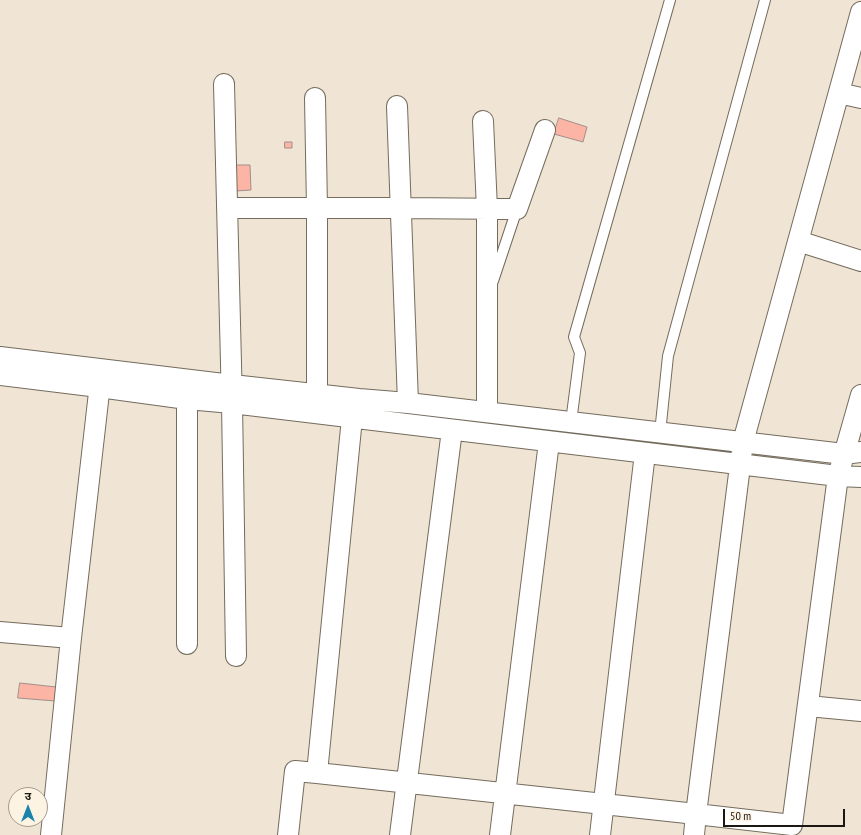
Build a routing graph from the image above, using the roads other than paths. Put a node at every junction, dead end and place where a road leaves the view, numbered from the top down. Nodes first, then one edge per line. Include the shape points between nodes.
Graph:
1 (670, 0) edge
2 (765, 0) edge
3 (861, 12) edge
4 (224, 84) dead end
5 (839, 93) junction
6 (315, 98) dead end
7 (861, 98) edge
8 (397, 106) dead end
9 (483, 121) dead end
10 (546, 130) dead end
11 (227, 208) junction
12 (317, 208) junction
13 (401, 208) junction
14 (487, 209) junction
15 (517, 209) junction
16 (798, 241) junction
17 (861, 262) edge
18 (487, 300) junction
19 (0, 357) edge
20 (0, 375) edge
21 (101, 378) junction
22 (188, 380) junction
23 (232, 394) junction
24 (317, 394) junction
25 (861, 395) edge
26 (187, 399) junction
27 (408, 403) junction
28 (487, 412) junction
29 (352, 418) junction
30 (571, 422) junction
31 (452, 430) junction
32 (660, 433) junction
33 (549, 442) junction
34 (743, 442) junction
35 (645, 453) junction
36 (853, 453) edge
37 (741, 464) junction
38 (838, 476) junction
39 (861, 477) edge
40 (0, 632) edge
41 (71, 638) junction
42 (187, 644) dead end
43 (236, 656) dead end
44 (808, 706) junction
45 (861, 711) edge
46 (317, 773) junction
47 (406, 782) junction
48 (505, 793) junction
49 (603, 804) junction
50 (696, 814) junction
51 (51, 835) edge
52 (288, 835) edge
53 (400, 835) edge
54 (500, 835) edge
55 (600, 835) edge
56 (694, 835) edge

1 - 30 lane via 574,336 580,353
2 - 32 lane via 668,356
3 - 5 street
4 - 11 street
5 - 7 street
5 - 16 street
6 - 12 street
8 - 13 street
9 - 14 street
10 - 15 street
11 - 12 street
11 - 23 street
12 - 13 street
12 - 24 street
13 - 14 street
13 - 27 street
14 - 15 street
14 - 18 street
15 - 18 lane
16 - 17 street
16 - 34 street
18 - 28 street
19 - 21 street
20 - 21 street
21 - 22 street
21 - 26 street
21 - 41 street
22 - 23 street
22 - 26 street
23 - 24 street
23 - 26 street
23 - 29 street
23 - 43 street
24 - 27 street
25 - 36 street
26 - 42 street
27 - 28 street
28 - 30 street
29 - 31 street
29 - 46 street
30 - 32 street
31 - 33 street
31 - 47 street
32 - 34 street
33 - 35 street
33 - 48 street
34 - 36 street
34 - 37 street
35 - 37 street
35 - 49 street
36 - 38 street
37 - 38 street
37 - 50 street
38 - 39 street
38 - 44 street
40 - 41 street
41 - 51 street
44 - 45 street
44 - 50 street via 792,825
46 - 47 street
46 - 52 street via 295,771
47 - 48 street
47 - 53 street
48 - 49 street
48 - 54 street
49 - 50 street
49 - 55 street
50 - 56 street

